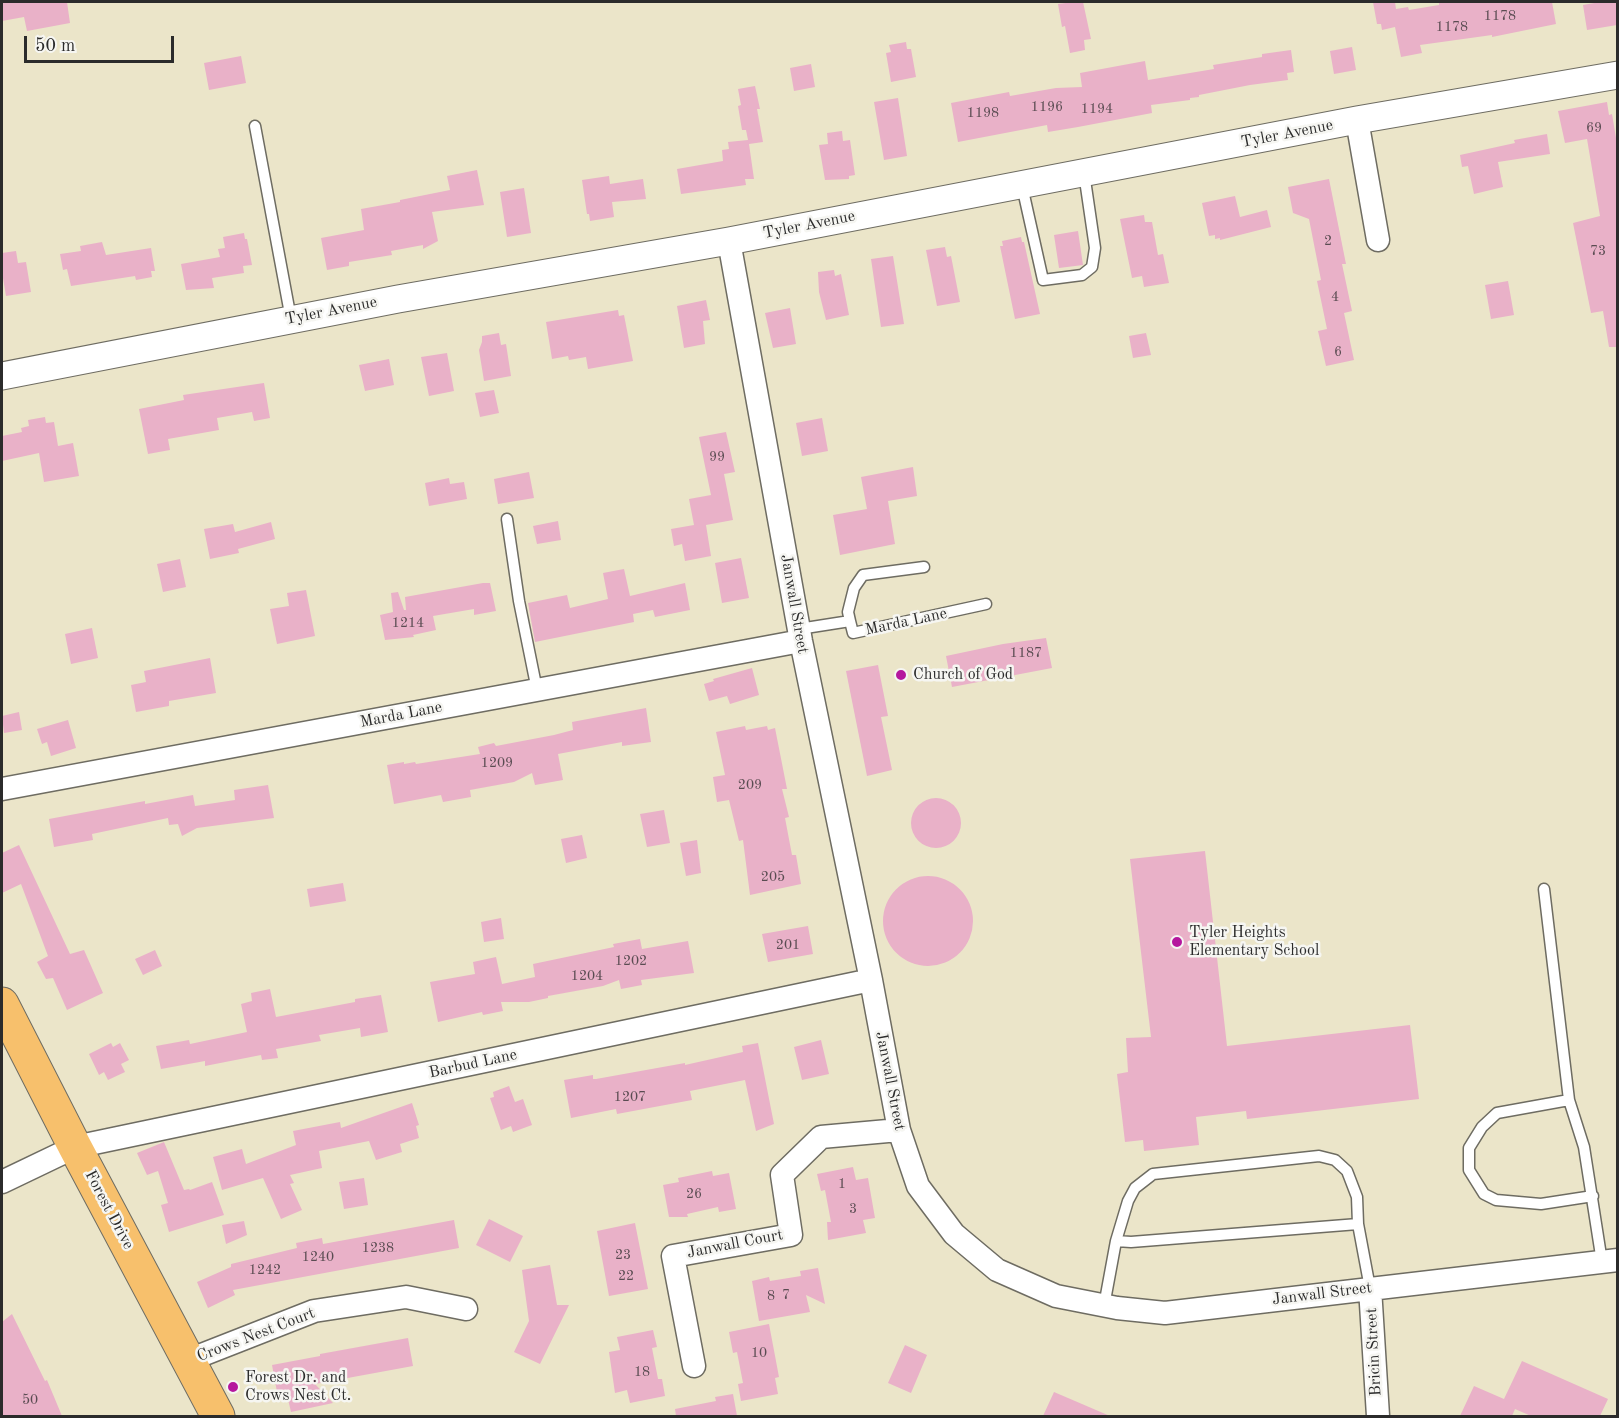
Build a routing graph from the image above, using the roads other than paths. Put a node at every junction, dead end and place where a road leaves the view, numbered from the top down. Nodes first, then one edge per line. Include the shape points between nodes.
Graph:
1 (1617, 75) edge
2 (1357, 120) junction
3 (255, 126) dead end
4 (1083, 173) junction
5 (1021, 184) junction
6 (1378, 240) dead end
7 (729, 241) junction
8 (291, 319) junction
9 (2, 376) edge
10 (507, 519) dead end
11 (924, 567) dead end
12 (986, 604) dead end
13 (850, 621) junction
14 (800, 635) junction
15 (537, 690) junction
16 (2, 789) edge
17 (1544, 889) dead end
18 (871, 980) junction
19 (2, 1004) edge
20 (1569, 1100) junction
21 (899, 1130) junction
22 (75, 1147) junction
23 (2, 1182) edge
24 (1593, 1197) junction
25 (1358, 1224) junction
26 (1116, 1241) junction
27 (1610, 1261) edge
28 (1370, 1288) junction
29 (1104, 1306) junction
30 (465, 1309) dead end
31 (189, 1360) junction
32 (694, 1366) dead end
33 (218, 1416) edge
34 (1378, 1416) edge

1 - 2 street, Tyler Avenue
2 - 4 street, Tyler Avenue
2 - 6 street
3 - 8 lane
4 - 5 street, Tyler Avenue
4 - 5 lane via 1095,248 1092,267 1082,275 1043,280
5 - 7 street, Tyler Avenue
7 - 8 street, Tyler Avenue
7 - 14 street, Janwall Street
8 - 9 street, Tyler Avenue
10 - 15 lane
11 - 13 lane via 863,575 854,588 848,612
12 - 13 lane, Marda Lane via 853,633
13 - 14 lane, Marda Lane
14 - 15 street, Marda Lane
14 - 18 street, Janwall Street
15 - 16 street, Marda Lane
17 - 20 lane
18 - 21 street, Janwall Street
18 - 22 street, Barbud Lane
19 - 22 main road, Forest Drive
20 - 24 lane via 1584,1147
20 - 24 lane via 1497,1113 1469,1148 1469,1170 1484,1194 1496,1200 1541,1204
21 - 29 street, Janwall Street via 918,1186 954,1234 997,1270 1056,1296
21 - 32 street, Janwall Court via 821,1137 782,1175 791,1235 673,1256
22 - 23 street, Barbud Lane
22 - 31 main road, Forest Drive
24 - 27 lane
25 - 26 lane
25 - 26 lane via 1357,1197 1347,1171 1335,1160 1319,1156 1153,1174 1135,1188
25 - 28 lane
26 - 29 lane
27 - 28 street, Janwall Street
28 - 29 street, Janwall Street via 1165,1313
28 - 34 street, Bricin Street
30 - 31 street, Crows Nest Court via 406,1297 314,1311
31 - 33 main road, Forest Drive

